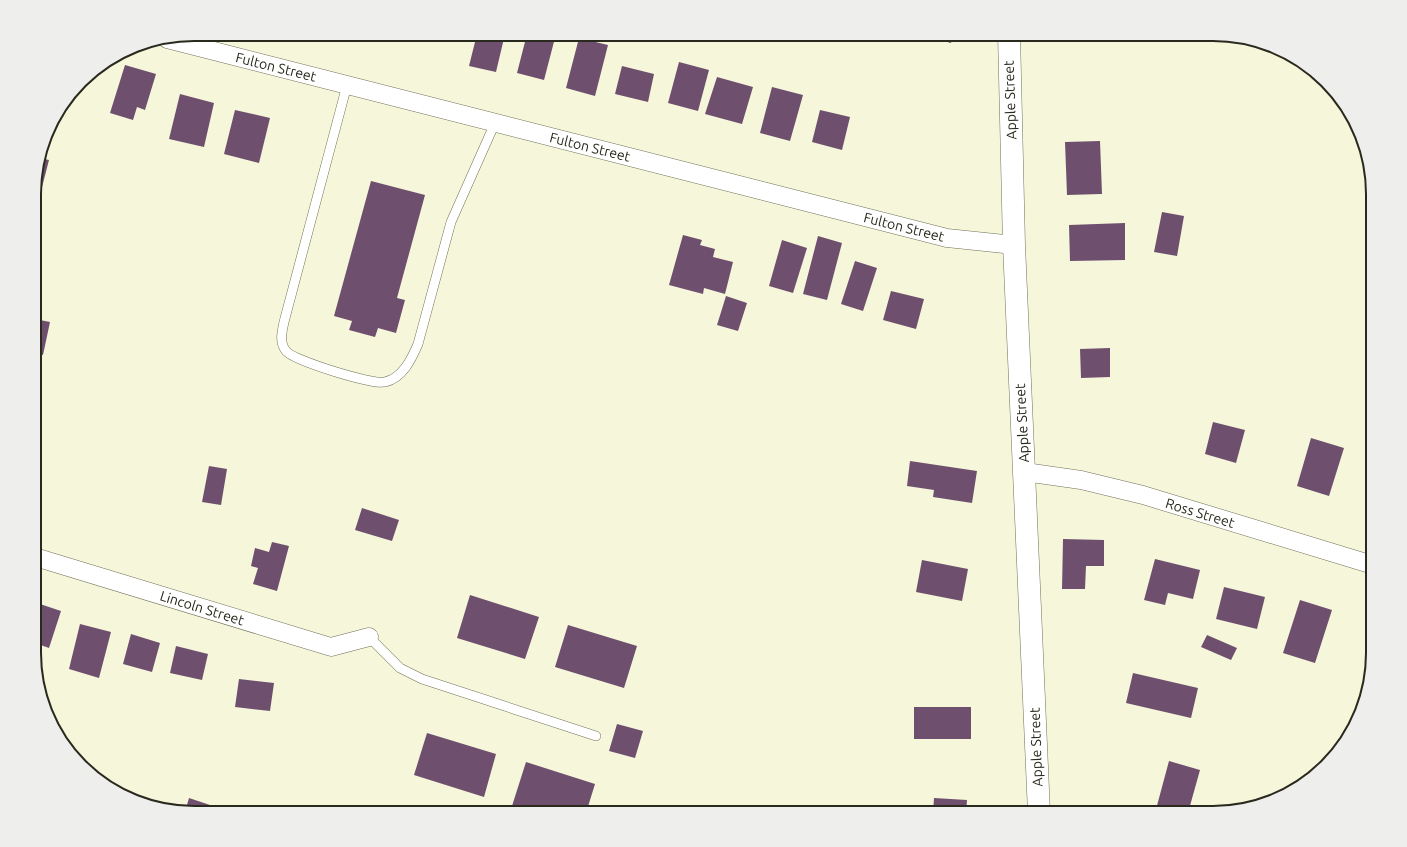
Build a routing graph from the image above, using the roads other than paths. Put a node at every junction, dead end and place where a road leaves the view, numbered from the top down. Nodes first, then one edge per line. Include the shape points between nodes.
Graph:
1 (1009, 41) edge
2 (177, 42) edge
3 (347, 85) junction
4 (495, 123) junction
5 (1014, 245) junction
6 (1025, 472) junction
7 (41, 559) edge
8 (1366, 564) edge
9 (369, 637) joint
10 (596, 736) dead end
11 (1039, 806) edge

1 - 5 street, Apple Street
2 - 3 street, Fulton Street
3 - 4 street, Fulton Street
3 - 4 lane via 284,322 281,344 287,353 301,361 368,381 385,383 399,375 411,360 418,344 451,222
4 - 5 street, Fulton Street via 947,238
5 - 6 street, Apple Street
6 - 8 street, Ross Street via 1081,480 1142,495
6 - 11 street, Apple Street
7 - 9 street, Lincoln Street via 331,647
9 - 10 lane via 400,668 422,679

